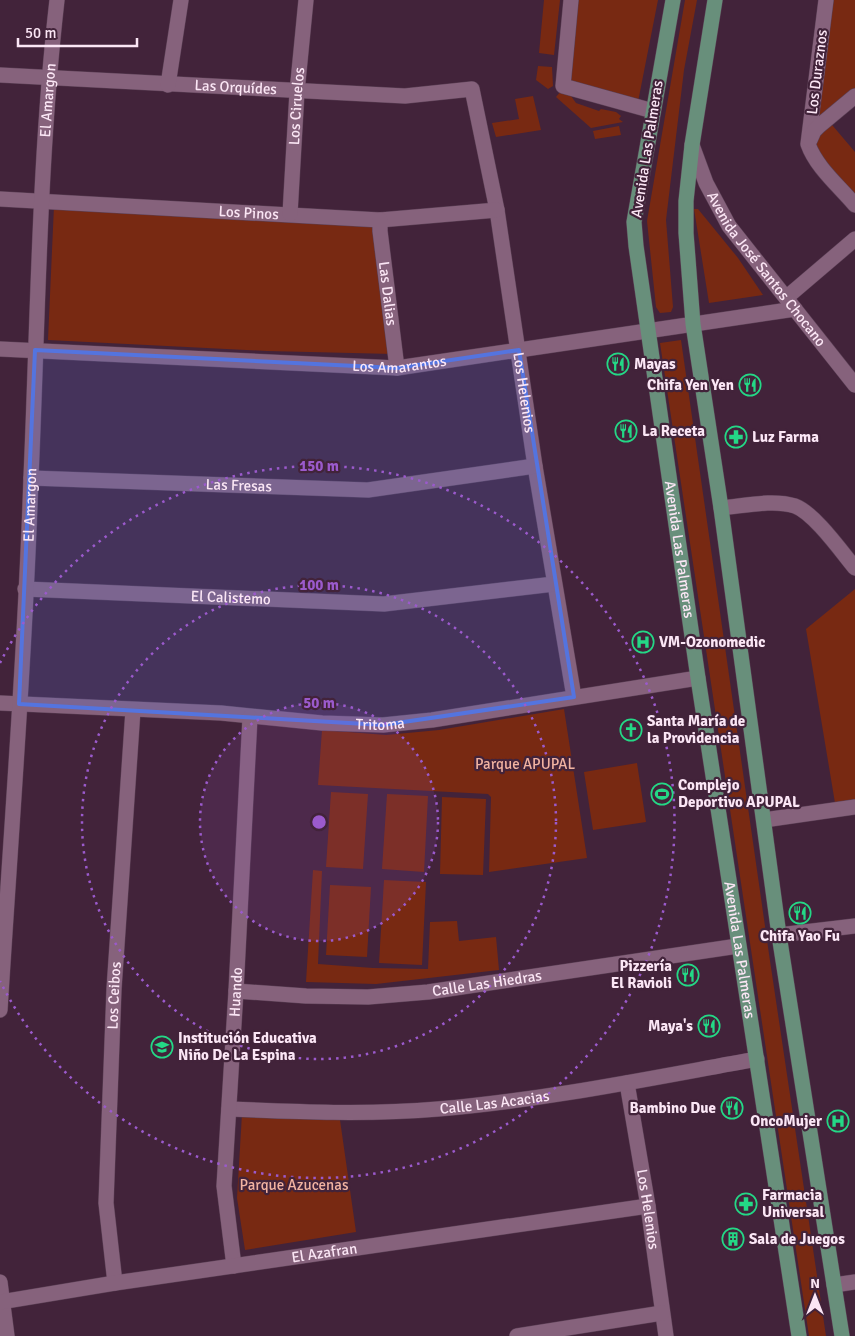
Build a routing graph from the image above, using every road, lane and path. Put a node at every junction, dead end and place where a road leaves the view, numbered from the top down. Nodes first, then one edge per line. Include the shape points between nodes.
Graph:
1 (56, 0) edge
2 (181, 0) edge
3 (306, 0) edge
4 (571, 0) edge
5 (673, 0) edge
6 (715, 0) edge
7 (826, 0) edge
8 (0, 75) edge
9 (48, 78) junction
10 (168, 84) junction
11 (472, 90) joint
12 (297, 92) junction
13 (855, 96) edge
14 (653, 111) junction
15 (692, 144) junction
16 (808, 144) junction
17 (0, 199) edge
18 (42, 202) junction
19 (855, 205) edge
20 (497, 210) junction
21 (290, 214) junction
22 (380, 220) junction
23 (855, 239) edge
24 (791, 303) junction
25 (693, 324) junction
26 (647, 330) junction
27 (0, 349) edge
28 (35, 350) junction
29 (519, 350) junction
30 (398, 368) junction
31 (855, 385) edge
32 (535, 466) junction
33 (31, 478) junction
34 (721, 508) junction
35 (855, 568) edge
36 (554, 584) junction
37 (26, 589) junction
38 (698, 678) junction
39 (574, 697) junction
40 (0, 703) edge
41 (19, 704) junction
42 (133, 710) junction
43 (250, 717) junction
44 (855, 807) edge
45 (764, 820) junction
46 (855, 926) edge
47 (778, 935) junction
48 (738, 946) junction
49 (236, 991) junction
50 (0, 1010) edge
51 (757, 1059) junction
52 (627, 1083) junction
53 (229, 1109) junction
54 (648, 1206) junction
55 (234, 1266) junction
56 (0, 1282) edge
57 (855, 1282) edge
58 (115, 1283) junction
59 (834, 1285) junction
60 (1, 1302) edge
61 (662, 1313) junction
62 (7, 1336) edge
63 (517, 1336) edge
64 (666, 1336) edge
65 (799, 1336) edge
66 (842, 1336) edge

1 - 9 street, El Amargon
2 - 10 street
3 - 12 street, Los Ciruelos
4 - 14 street via 563,86
5 - 14 main road, Avenida Las Palmeras
6 - 15 main road
7 - 16 street, Los Duraznos
8 - 9 street, Las Orquídes
9 - 10 street, Las Orquídes
9 - 18 street, El Amargon
10 - 12 street, Las Orquídes
11 - 12 street, Las Orquídes via 405,96
11 - 20 street, Los Helenios
12 - 21 street, Los Ciruelos
13 - 16 street, Los Duraznos via 814,131
14 - 26 main road, Avenida Las Palmeras via 634,222
15 - 24 street, Avenida José Santos Chocano via 706,183 730,226
15 - 25 main road via 686,233
16 - 19 street via 820,165
17 - 18 street, Los Pinos
18 - 21 street, Los Pinos
18 - 28 street, El Amargon
20 - 22 street, Los Pinos
20 - 29 street, Los Helenios
21 - 22 street, Los Pinos
22 - 30 street, Las Dalias
23 - 24 street
24 - 25 street, Los Amarantos
24 - 31 street, Avenida José Santos Chocano
25 - 26 street, Los Amarantos
25 - 34 main road
26 - 29 street, Los Amarantos
26 - 38 main road, Avenida Las Palmeras
27 - 28 street, Los Amarantos
28 - 30 street, Los Amarantos
28 - 33 street, El Amargon
29 - 30 street, Los Amarantos
29 - 32 street, Los Helenios
32 - 33 street, Las Fresas via 368,490
32 - 36 street, Los Helenios
33 - 37 street, El Amargon
34 - 35 street via 775,504 797,507 810,515
34 - 45 main road
36 - 37 street, El Calistemo via 384,604
36 - 39 street, Los Helenios
37 - 41 street, El Amargon
38 - 39 street, Tritoma
38 - 48 main road, Avenida Las Palmeras
39 - 43 street, Tritoma via 382,725
40 - 41 street, Tritoma
41 - 42 street, Tritoma
41 - 50 street, El Amargon
42 - 43 street, Tritoma
42 - 58 street, Los Ceibos via 114,989 106,1203
43 - 49 street, Huando
44 - 45 street
45 - 47 main road
46 - 47 street
47 - 59 main road
48 - 49 street, Calle Las Hiedras via 428,992 306,996
48 - 51 main road, Avenida Las Palmeras
49 - 53 street, Huando
51 - 52 street, Calle Las Acacias
51 - 65 main road, Avenida Las Palmeras
52 - 53 street, Calle Las Acacias via 438,1109 350,1112
52 - 54 street, Los Helenios
53 - 55 street, Huando via 224,1186
54 - 55 street, El Azafran
54 - 61 street, Los Helenios
55 - 58 street, El Azafran
56 - 60 street
57 - 59 street
58 - 60 street, El Azafran
59 - 66 main road
60 - 62 street
61 - 63 street
61 - 64 street, Los Helenios

